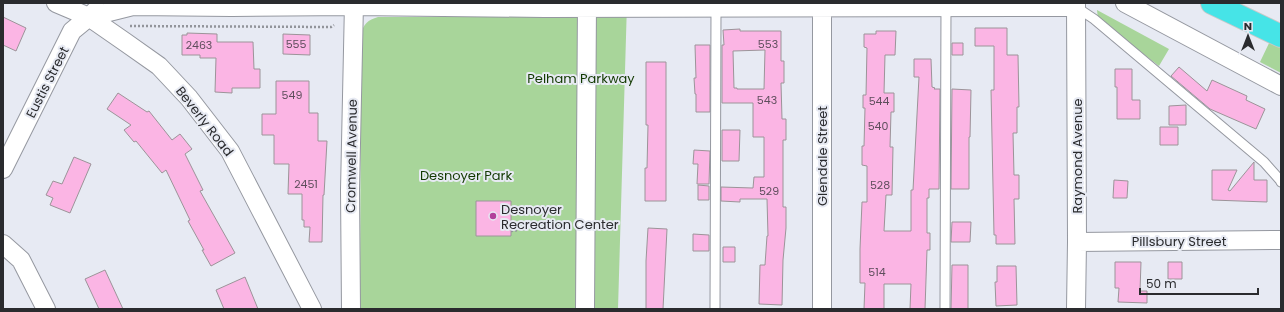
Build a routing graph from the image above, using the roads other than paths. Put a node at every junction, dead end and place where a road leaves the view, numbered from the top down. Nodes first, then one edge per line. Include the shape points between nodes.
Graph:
1 (56, 3) edge
2 (101, 3) edge
3 (1125, 3) edge
4 (1212, 3) edge
5 (354, 4) edge
6 (232, 5) edge
7 (454, 5) edge
8 (587, 5) edge
9 (714, 5) edge
10 (822, 5) edge
11 (946, 5) edge
12 (1076, 5) edge
13 (89, 17) junction
14 (1281, 36) edge
15 (1281, 86) edge
16 (3, 169) edge
17 (1281, 182) edge
18 (1281, 240) edge
19 (1077, 242) junction
20 (3, 244) edge
21 (46, 309) edge
22 (312, 309) edge
23 (351, 309) edge
24 (585, 309) edge
25 (715, 309) edge
26 (822, 309) edge
27 (945, 309) edge
28 (1076, 309) edge

1 - 13 street, Beverly Road
2 - 13 street, Eustis Street
3 - 15 street
4 - 14 highway
5 - 6 street
5 - 7 street
5 - 23 street, Cromwell Avenue via 350,190
6 - 13 street via 133,6
7 - 8 street
8 - 9 street
8 - 24 street
9 - 10 street
9 - 25 lane
10 - 11 street
10 - 26 street, Glendale Street
11 - 12 street
11 - 27 lane
12 - 17 lane via 1264,162
12 - 19 street, Raymond Avenue
13 - 16 street, Eustis Street via 72,31
13 - 22 street, Beverly Road via 159,66 189,98 230,151
18 - 19 street, Pillsbury Street
19 - 28 street, Raymond Avenue
20 - 21 street via 21,260

